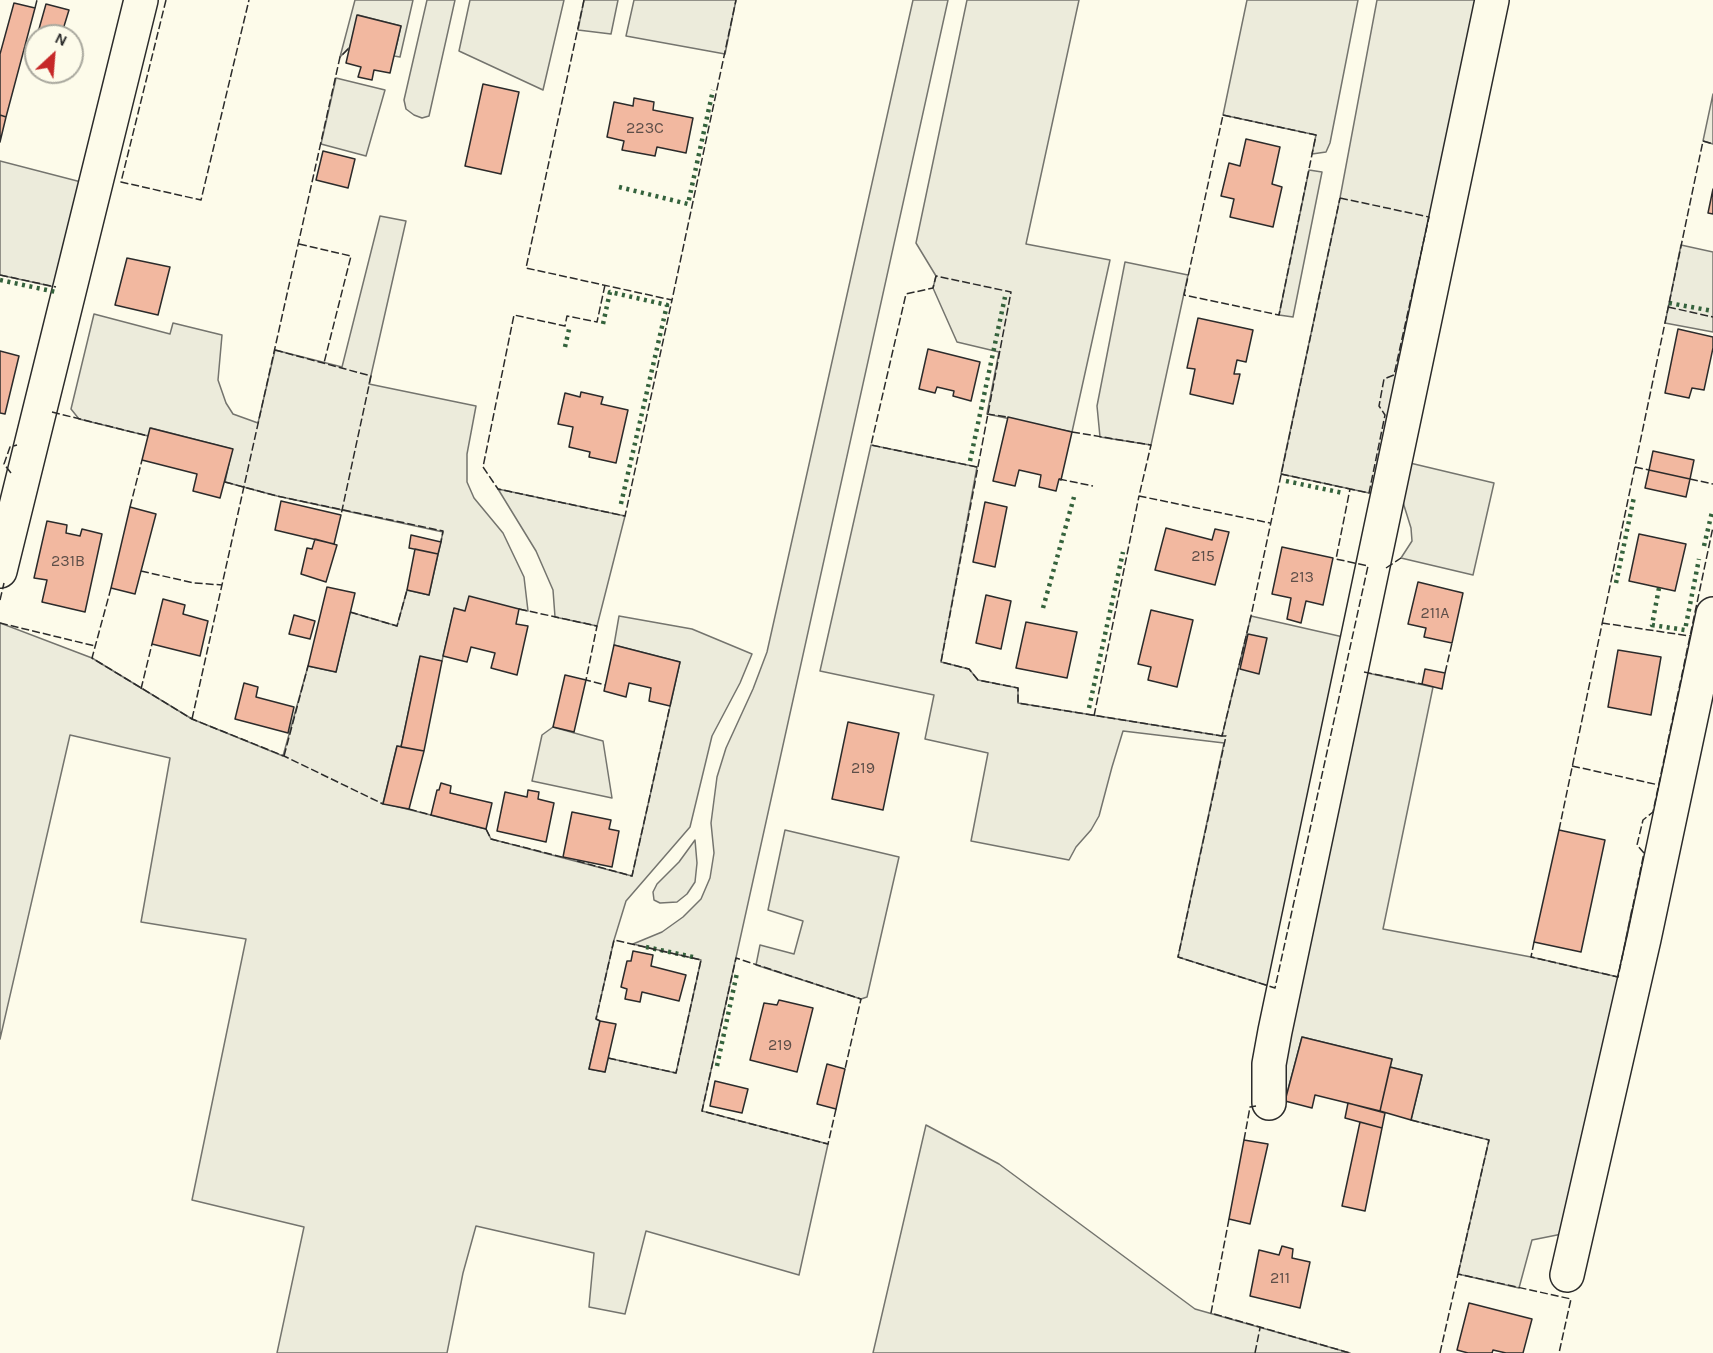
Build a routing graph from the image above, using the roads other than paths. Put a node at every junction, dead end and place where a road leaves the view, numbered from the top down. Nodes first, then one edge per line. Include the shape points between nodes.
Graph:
1 (141, 0) edge
2 (1492, 0) edge
3 (0, 571) edge
4 (1713, 614) edge
5 (1269, 1103) dead end
6 (1567, 1275) dead end

1 - 3 lane
2 - 5 lane via 1275,1031 1269,1064
4 - 6 lane

